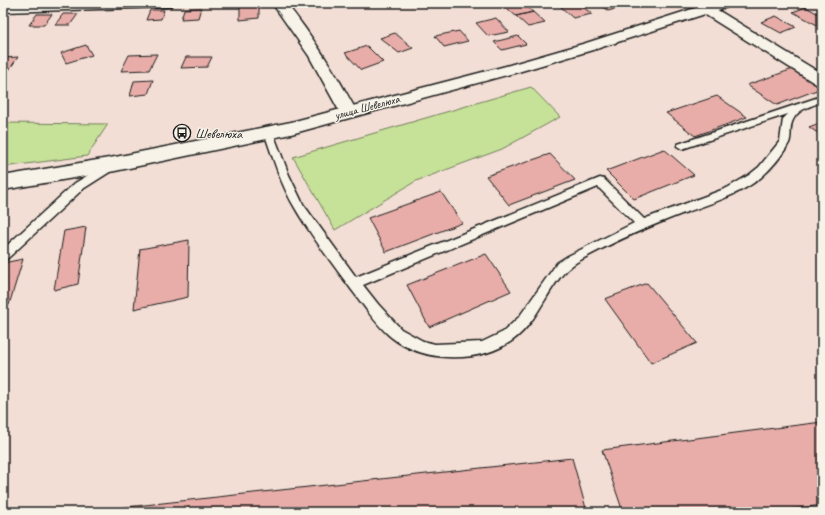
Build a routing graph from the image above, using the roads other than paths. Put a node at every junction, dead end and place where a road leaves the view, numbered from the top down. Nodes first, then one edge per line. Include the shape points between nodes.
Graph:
1 (166, 3) edge
2 (279, 3) edge
3 (725, 3) edge
4 (3, 8) edge
5 (706, 9) junction
6 (822, 81) edge
7 (822, 99) edge
8 (799, 108) junction
9 (348, 112) junction
10 (269, 132) junction
11 (682, 146) dead end
12 (115, 164) junction
13 (3, 183) edge
14 (643, 225) junction
15 (3, 256) edge
16 (354, 283) junction

1 - 4 main road
2 - 9 main road via 314,50
3 - 5 main road, улица Шевелюха
5 - 6 main road
5 - 9 main road, улица Шевелюха via 512,69
7 - 8 lane
8 - 11 lane
8 - 14 lane via 788,119 785,140 781,148 763,170 731,191
9 - 10 main road, улица Шевелюха
10 - 12 main road, улица Шевелюха
10 - 16 lane via 284,175 299,206
12 - 13 main road, улица Шевелюха
12 - 15 lane via 79,186
14 - 16 lane via 600,182
14 - 16 lane via 572,259 561,267 524,321 508,336 483,348 435,350 420,347 396,333

